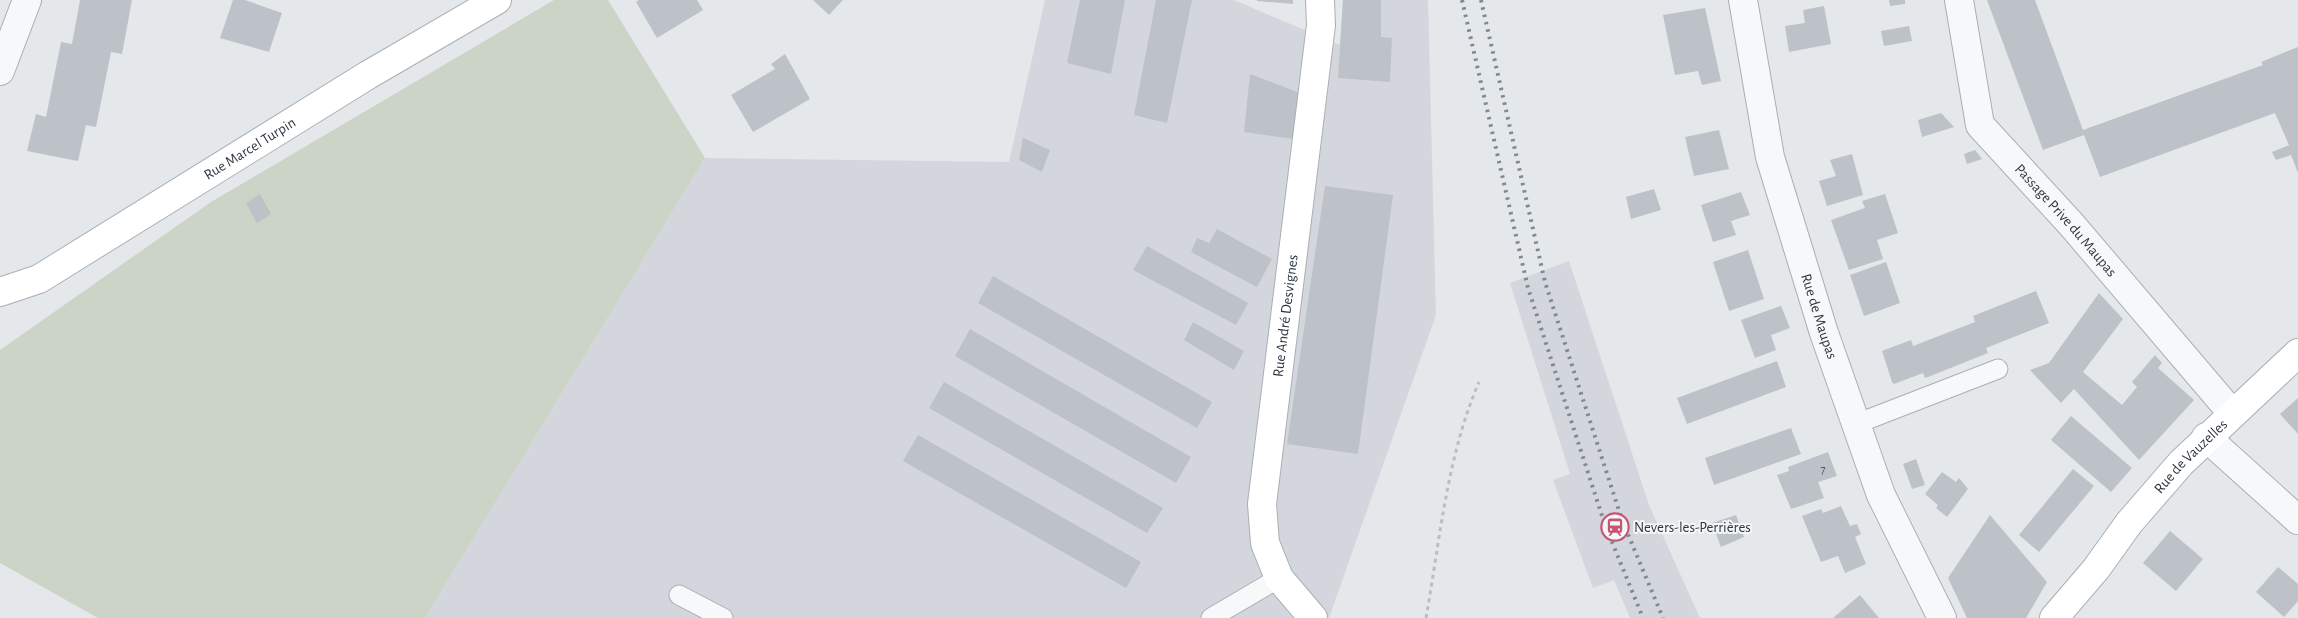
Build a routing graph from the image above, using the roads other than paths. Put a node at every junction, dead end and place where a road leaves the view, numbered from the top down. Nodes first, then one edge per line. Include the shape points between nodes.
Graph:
1 (27, 0) edge
2 (497, 0) edge
3 (1320, 0) edge
4 (1744, 0) edge
5 (1959, 0) edge
6 (0, 71) edge
7 (0, 292) edge
8 (2298, 353) edge
9 (1998, 369) dead end
10 (2232, 413) junction
11 (1856, 424) junction
12 (2206, 437) junction
13 (2298, 520) edge
14 (2096, 569) junction
15 (1279, 578) junction
16 (679, 595) dead end
17 (723, 618) edge
18 (1211, 618) edge
19 (1313, 618) edge
20 (1942, 618) edge
21 (2054, 618) edge
22 (2076, 618) edge

1 - 6 street
2 - 7 street, Rue Marcel Turpin via 368,75 39,279
3 - 15 street, Rue André Desvignes via 1321,26 1262,504 1265,542
4 - 11 street, Rue de Maupas via 1770,157 1824,333
5 - 10 street, Passage Prive du Maupas via 1980,125 2071,224
8 - 10 street, Rue de Vauzelles
9 - 11 lane
10 - 12 street, Rue de Vauzelles
11 - 20 street, Rue de Maupas via 1881,495
12 - 13 street
12 - 14 street, Rue de Vauzelles via 2129,523
14 - 21 street, Rue de Vauzelles
14 - 22 street, Rue de Vauzelles
15 - 18 lane
15 - 19 street, Rue André Desvignes
16 - 17 lane

